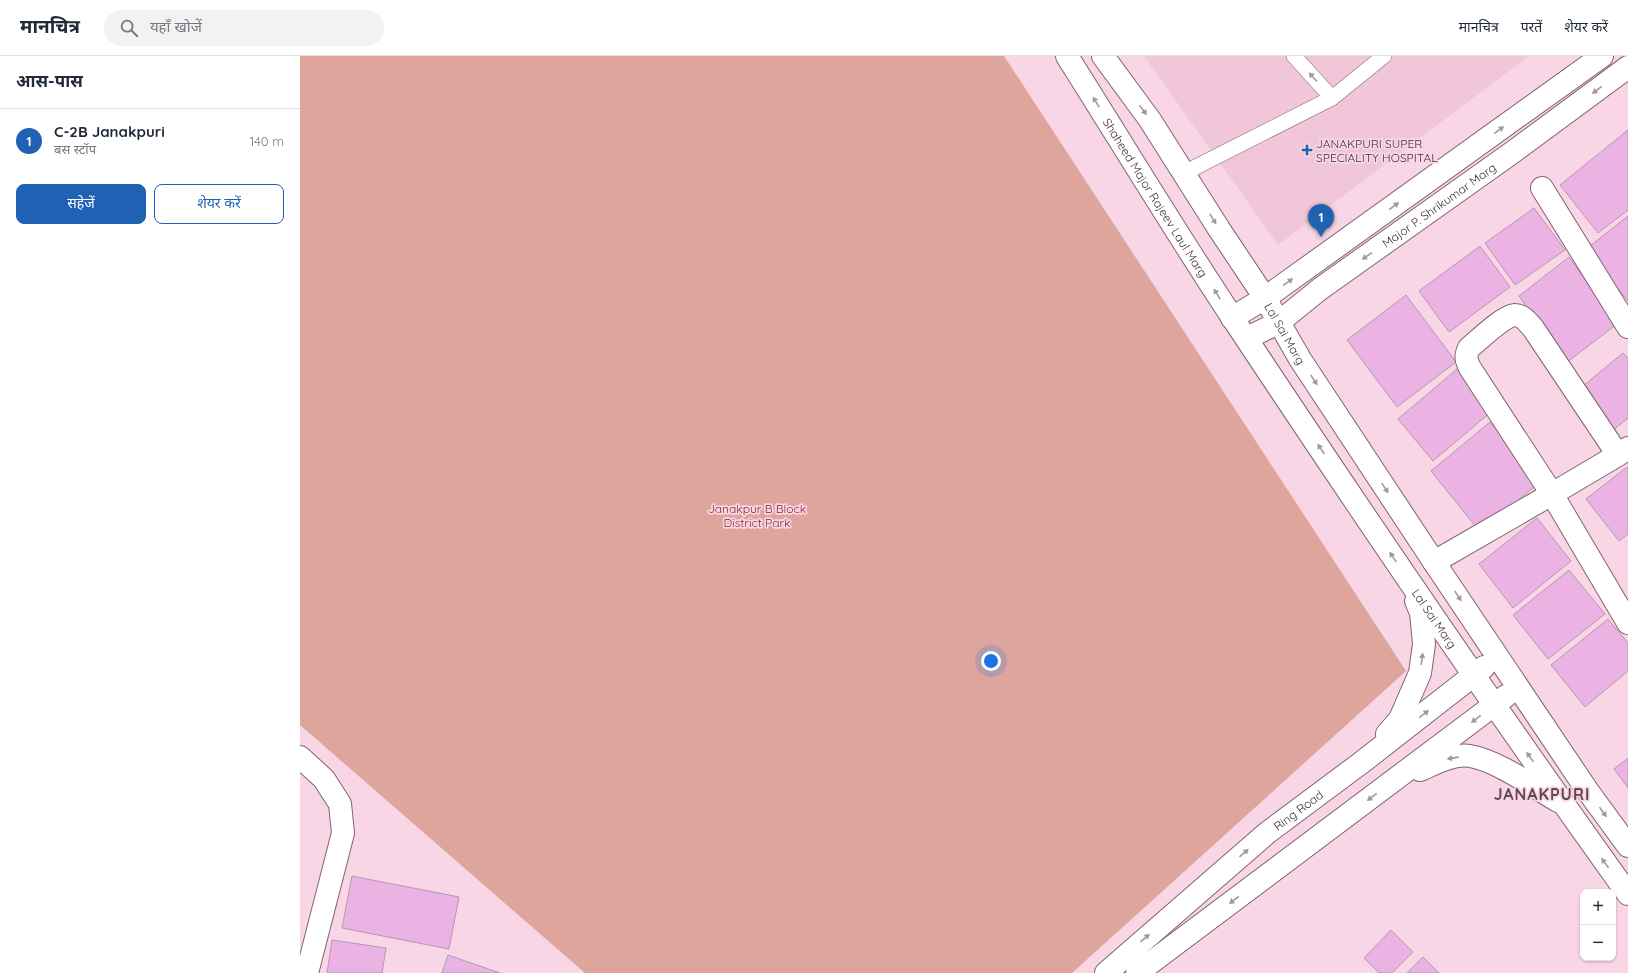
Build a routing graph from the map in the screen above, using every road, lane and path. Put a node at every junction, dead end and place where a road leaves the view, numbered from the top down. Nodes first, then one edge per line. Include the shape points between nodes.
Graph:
1 (1067, 56) edge
2 (1103, 56) edge
3 (1294, 56) edge
4 (1384, 56) edge
5 (1602, 56) edge
6 (1628, 67) edge
7 (1332, 98) junction
8 (1184, 173) junction
9 (1542, 188) dead end
10 (1265, 298) junction
11 (1232, 318) junction
12 (1278, 323) junction
13 (1628, 327) edge
14 (1247, 338) junction
15 (1623, 452) edge
16 (1552, 494) junction
17 (1434, 562) junction
18 (1406, 578) junction
19 (1628, 623) edge
20 (1499, 656) junction
21 (1473, 675) junction
22 (1519, 688) junction
23 (1494, 705) junction
24 (300, 756) edge
25 (1361, 763) junction
26 (1390, 783) junction
27 (1564, 804) junction
28 (1628, 846) edge
29 (1628, 894) edge
30 (1124, 970) edge
31 (307, 973) edge

11 -> 1 street, Shaheed Major Rajeev Laul Marg
2 -> 8 street via 1150,120
7 -> 3 lane
4 - 7 lane
10 -> 5 street, Major P. Shrikumar Marg
6 -> 12 street, Major P. Shrikumar Marg via 1320,289
7 - 8 lane
8 -> 10 street
9 - 13 street
10 - 11 street, Major P. Shrikumar Marg
10 - 12 street, Lal Sai Marg
11 - 14 street, Shaheed Major Rajeev Laul Marg
12 - 14 street, Major P. Shrikumar Marg
12 -> 17 street, Lal Sai Marg
18 -> 14 street, Lal Sai Marg
15 - 16 street
15 - 16 street via 1533,328 1524,318 1516,315 1506,318 1469,348 1466,360
16 - 17 street
16 - 19 street
17 -> 20 street, Lal Sai Marg
18 - 21 street, Lal Sai Marg
25 -> 18 street via 1400,719 1420,673 1424,644 1421,613
20 - 21 street, Ring Road
20 - 22 street, Lal Sai Marg
21 - 23 street, Lal Sai Marg
25 -> 21 street, Ring Road
22 - 23 street, Ring Road
22 -> 28 street, Lal Sai Marg
23 -> 26 street, Ring Road
27 -> 23 street, Lal Sai Marg
24 - 31 street via 324,779 340,804 343,833
30 -> 25 street, Ring Road via 1267,833
27 -> 26 street via 1491,763 1469,756 1444,759
26 -> 30 street, Ring Road
29 -> 27 street, Lal Sai Marg

